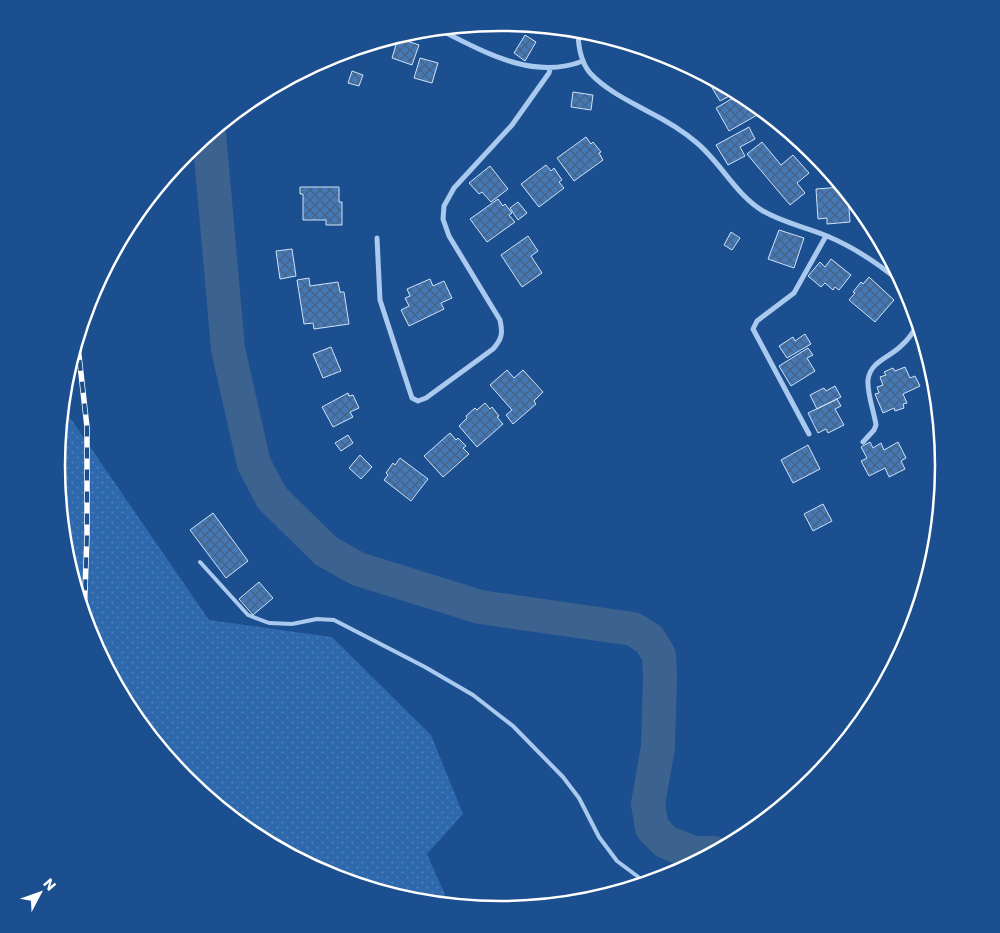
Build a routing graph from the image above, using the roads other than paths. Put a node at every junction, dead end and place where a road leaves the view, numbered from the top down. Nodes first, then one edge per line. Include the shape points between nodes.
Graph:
1 (449, 34) edge
2 (578, 39) edge
3 (583, 61) junction
4 (550, 68) junction
5 (826, 236) junction
6 (377, 238) dead end
7 (889, 273) edge
8 (913, 331) edge
9 (809, 434) dead end
10 (863, 442) dead end
11 (200, 562) dead end
12 (641, 879) edge

1 - 4 street via 503,60
2 - 3 street
3 - 4 street via 569,67
3 - 5 street via 612,92 678,128 699,144 758,208
4 - 6 street via 512,125 454,188 444,206 443,219 449,236 500,320 503,332 500,342 418,401 412,398 380,300
5 - 7 street via 856,248
5 - 9 street via 794,293 757,321 753,328
8 - 10 street via 901,347 878,362 870,373 869,392 876,425
11 - 12 lane via 248,615 269,623 334,620 473,695 513,726 563,777 617,861

